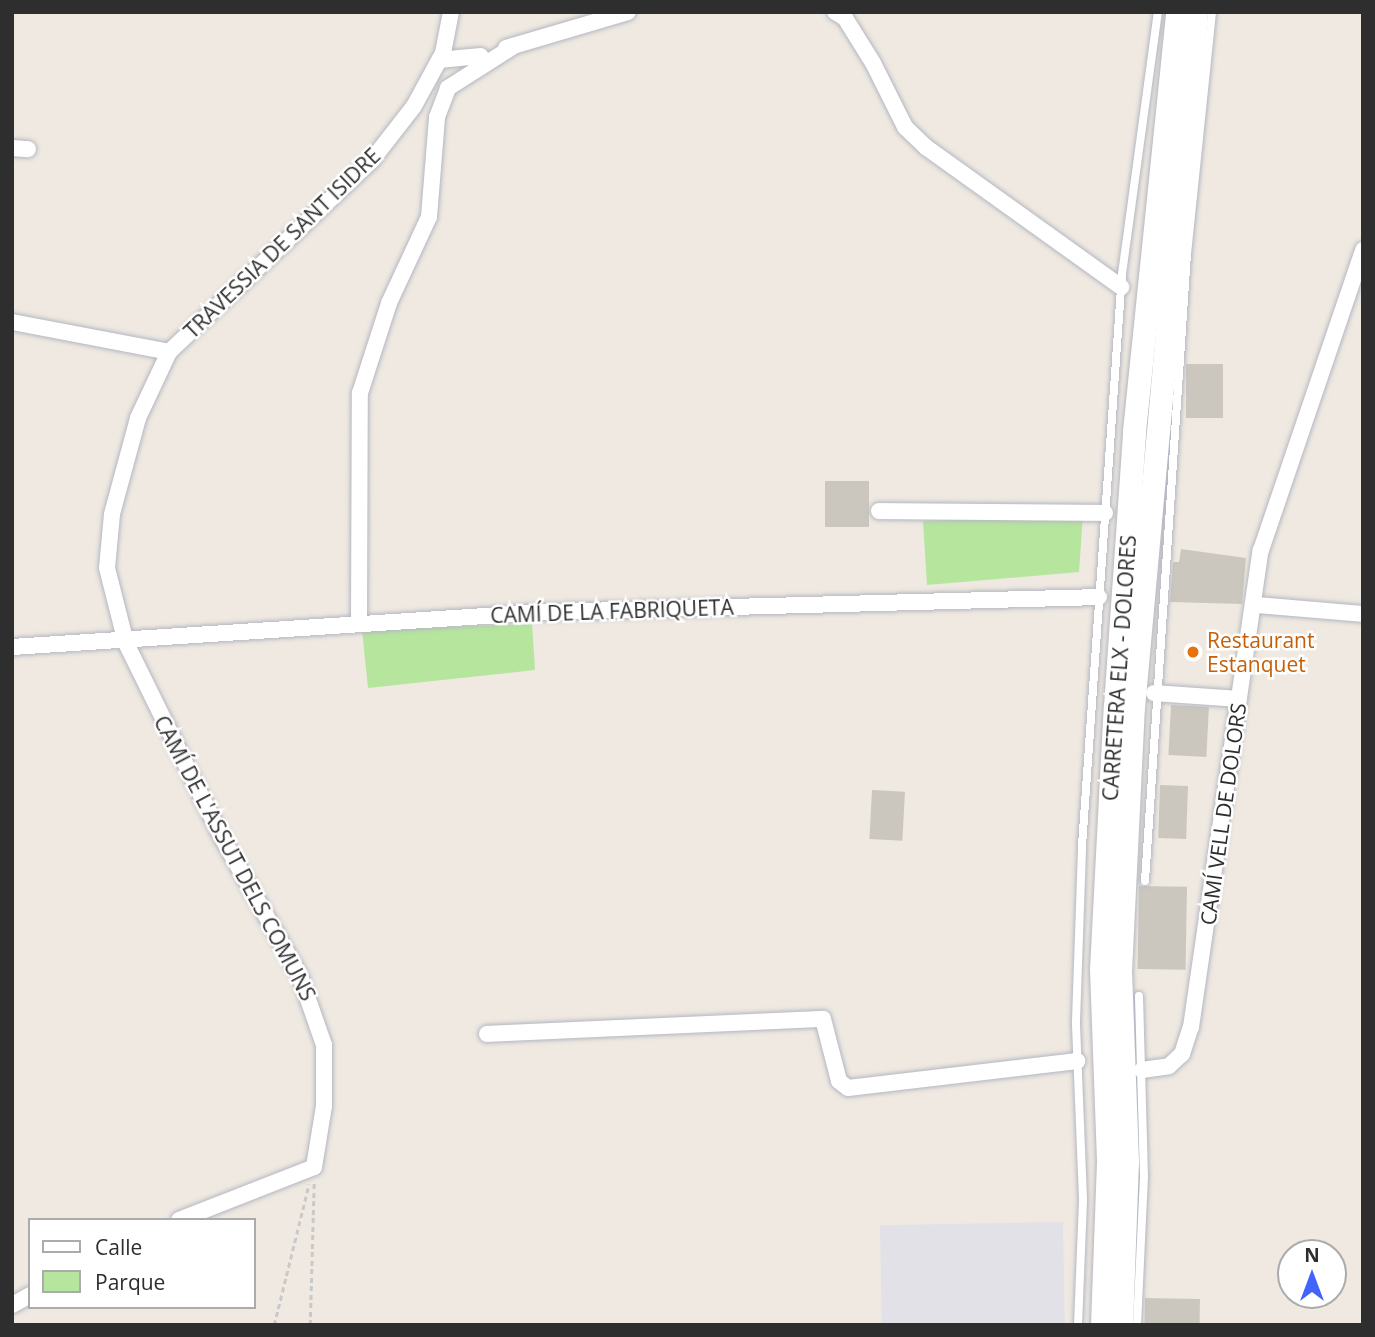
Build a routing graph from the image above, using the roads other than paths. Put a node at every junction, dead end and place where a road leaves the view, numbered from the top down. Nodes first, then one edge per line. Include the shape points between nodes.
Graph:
1 (451, 12) edge
2 (628, 12) edge
3 (835, 12) edge
4 (1158, 12) edge
5 (1177, 12) edge
6 (1196, 12) edge
7 (1212, 12) edge
8 (514, 46) junction
9 (439, 60) junction
10 (1363, 250) edge
11 (1121, 287) junction
12 (12, 322) edge
13 (169, 352) junction
14 (879, 511) dead end
15 (1105, 513) junction
16 (1100, 597) junction
17 (1256, 605) junction
18 (1363, 614) edge
19 (359, 623) junction
20 (126, 643) junction
21 (12, 647) edge
22 (1154, 693) junction
23 (1239, 699) junction
24 (1144, 881) dead end
25 (1139, 996) dead end
26 (487, 1034) dead end
27 (1077, 1060) junction
28 (1142, 1070) junction
29 (184, 1218) edge
30 (28, 1296) edge
31 (12, 1305) edge
32 (1078, 1325) edge
33 (1102, 1325) edge
34 (1121, 1325) edge
35 (1137, 1325) edge

1 - 9 street, TRAVESSIA DE SANT ISIDRE
2 - 8 street
3 - 11 street via 845,18 905,127 919,141
4 - 11 lane
5 - 33 main road, CARRETERA ELX - DOLORES via 1136,418 1116,693 1101,969 1108,1160
6 - 34 main road, CARRETERA ELX - DOLORES via 1160,359 1133,708 1120,971 1126,1161
7 - 22 lane
8 - 9 street via 461,61
8 - 19 street via 448,88 437,117 429,218 389,303 360,393
9 - 13 street, TRAVESSIA DE SANT ISIDRE via 414,106 372,160
10 - 17 street, CAMÍ VELL DE DOLORS via 1261,550
11 - 15 lane
12 - 13 street
13 - 20 street, TRAVESSIA DE SANT ISIDRE via 138,418 112,514 107,568
14 - 15 street
15 - 16 lane
16 - 19 street, CAMÍ DE LA FABRIQUETA
16 - 27 lane via 1082,846
17 - 18 street via 1347,617
17 - 23 street, CAMÍ VELL DE DOLORS
19 - 20 street, CAMÍ DE LA FABRIQUETA
20 - 21 street, CAMÍ DE LA FABRIQUETA
20 - 29 street, CAMÍ DE L'ASSUT DELS COMUNS via 315,1009 327,1076 314,1167
22 - 23 street
22 - 24 lane
23 - 28 street, CAMÍ VELL DE DOLORS via 1191,1027 1182,1054 1169,1066
25 - 28 lane
26 - 27 street via 823,1019 839,1081 848,1088
27 - 32 lane via 1083,1199
28 - 35 lane
30 - 31 street

